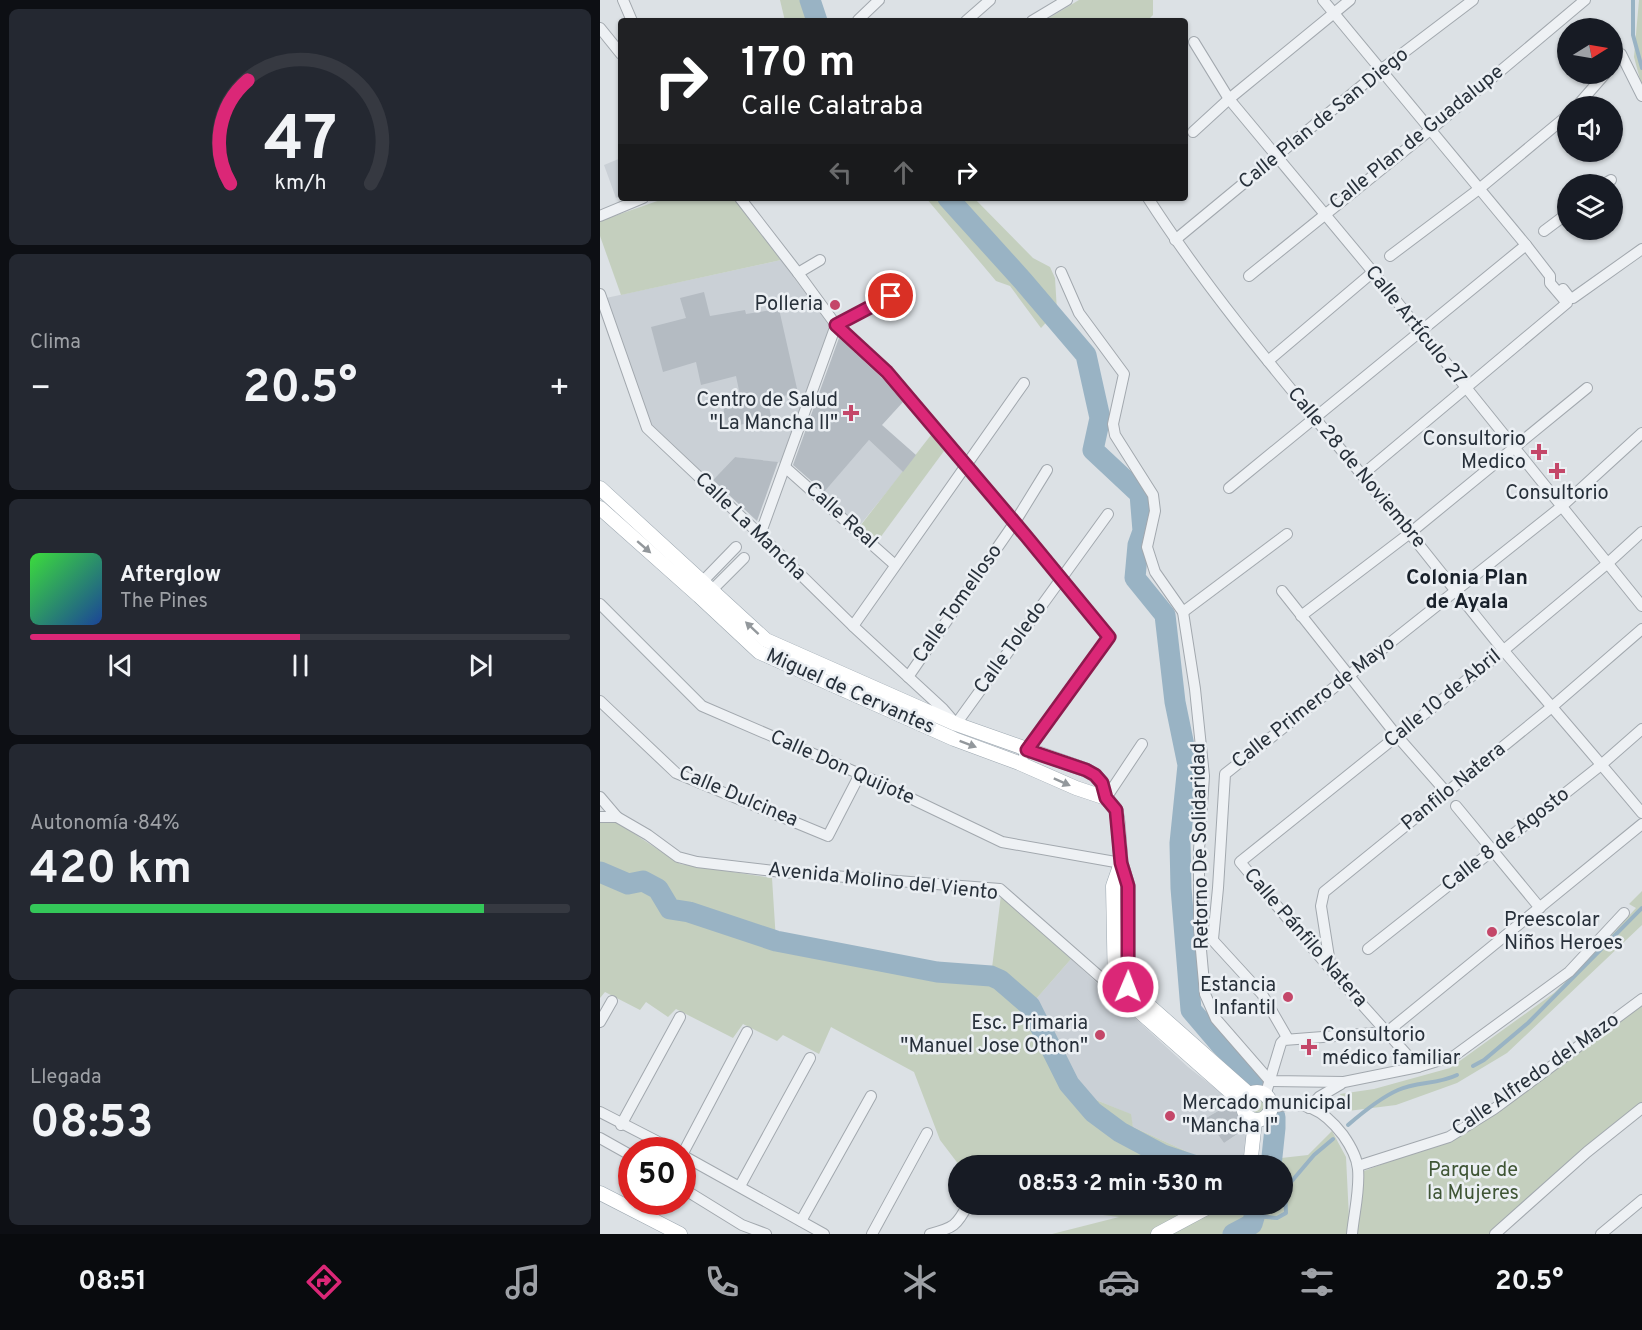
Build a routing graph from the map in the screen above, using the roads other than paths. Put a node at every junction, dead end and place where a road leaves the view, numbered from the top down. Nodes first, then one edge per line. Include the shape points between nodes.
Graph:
1 (623, 0) edge
2 (879, 0) edge
3 (990, 0) edge
4 (1067, 0) edge
5 (1323, 0) edge
6 (1350, 0) edge
7 (1473, 0) edge
8 (1585, 0) edge
9 (1334, 14) junction
10 (631, 18) edge
11 (860, 18) edge
12 (973, 18) edge
13 (1037, 18) edge
14 (600, 28) edge
15 (1194, 42) dead end
16 (618, 50) edge
17 (1623, 58) edge
18 (1382, 69) junction
19 (1596, 84) edge
20 (1586, 96) edge
21 (1642, 96) edge
22 (1229, 99) junction
23 (1557, 124) edge
24 (1430, 130) junction
25 (1193, 132) dead end
26 (1277, 157) junction
27 (1479, 189) junction
28 (636, 201) edge
29 (742, 201) edge
30 (1150, 201) edge
31 (1324, 215) junction
32 (600, 216) edge
33 (1557, 221) edge
34 (1544, 231) dead end
35 (1175, 240) junction
36 (1526, 245) junction
37 (1642, 249) edge
38 (1354, 250) junction
39 (1390, 256) dead end
40 (820, 260) dead end
41 (1061, 272) dead end
42 (1373, 272) junction
43 (798, 273) junction
44 (1249, 276) dead end
45 (600, 294) edge
46 (891, 296) dead end
47 (1393, 298) junction
48 (1570, 300) junction
49 (836, 325) junction
50 (1420, 333) junction
51 (1268, 361) junction
52 (1024, 383) dead end
53 (1587, 388) dead end
54 (1466, 390) junction
55 (1315, 418) junction
56 (1642, 434) edge
57 (1514, 448) junction
58 (967, 466) junction
59 (786, 468) junction
60 (1047, 470) dead end
61 (1362, 475) junction
62 (600, 488) edge
63 (1229, 488) dead end
64 (1561, 507) junction
65 (600, 508) edge
66 (1108, 514) dead end
67 (1015, 522) junction
68 (1642, 532) edge
69 (1410, 533) junction
70 (1287, 534) dead end
71 (760, 535) junction
72 (736, 547) dead end
73 (744, 558) dead end
74 (1608, 563) junction
75 (895, 565) junction
76 (1061, 578) junction
77 (708, 586) junction
78 (1456, 590) junction
79 (1281, 591) dead end
80 (600, 603) edge
81 (1642, 606) edge
82 (1183, 612) junction
83 (1301, 616) junction
84 (853, 626) junction
85 (1642, 629) edge
86 (1504, 650) junction
87 (1349, 675) junction
88 (908, 676) junction
89 (600, 701) edge
90 (1553, 706) junction
91 (956, 724) junction
92 (1642, 729) edge
93 (1397, 736) junction
94 (1142, 744) dead end
95 (1027, 750) junction
96 (1018, 763) junction
97 (1602, 765) junction
98 (860, 774) junction
99 (1447, 793) junction
100 (600, 797) edge
101 (1106, 798) junction
102 (1456, 806) dead end
103 (1642, 813) edge
104 (600, 817) edge
105 (617, 817) junction
106 (1642, 824) edge
107 (1494, 850) junction
108 (1240, 862) joint
109 (1121, 863) junction
110 (1540, 908) junction
111 (1623, 913) dead end
112 (1199, 928) junction
113 (1213, 939) junction
114 (1368, 949) dead end
115 (1331, 970) junction
116 (1122, 988) junction
117 (1642, 999) edge
118 (612, 1001) dead end
119 (680, 1017) dead end
120 (600, 1022) edge
121 (747, 1032) dead end
122 (1387, 1032) junction
123 (1288, 1039) junction
124 (810, 1058) dead end
125 (1418, 1067) junction
126 (1270, 1081) junction
127 (1344, 1082) junction
128 (871, 1096) dead end
129 (1246, 1099) junction
130 (1268, 1102) junction
131 (1309, 1108) junction
132 (1642, 1108) edge
133 (600, 1112) edge
134 (1255, 1121) junction
135 (621, 1125) junction
136 (927, 1133) dead end
137 (646, 1137) edge
138 (692, 1137) edge
139 (600, 1138) edge
140 (618, 1148) edge
141 (1251, 1155) edge
142 (696, 1162) edge
143 (1358, 1166) junction
144 (740, 1186) junction
145 (600, 1193) edge
146 (696, 1197) edge
147 (1642, 1200) edge
148 (962, 1215) edge
149 (1193, 1215) edge
150 (801, 1221) junction
151 (680, 1234) edge
152 (766, 1234) edge
153 (824, 1234) edge
154 (872, 1234) edge
155 (930, 1234) edge
156 (1158, 1234) edge
157 (1352, 1234) edge
158 (1495, 1234) edge
159 (1601, 1234) edge

1 - 10 street
2 - 11 street
3 - 12 street
4 - 13 street
5 - 9 street
6 - 9 street
7 - 18 street, Calle Plan de San Diego
8 - 24 street, Calle Plan de Guadalupe
9 - 18 street
9 - 22 street
14 - 16 street
15 - 22 street, Calle Artículo 27
17 - 21 street
18 - 24 street
18 - 26 street, Calle Plan de San Diego
19 - 20 street
22 - 25 street
22 - 26 street, Calle Artículo 27
23 - 27 street
24 - 27 street
24 - 31 street, Calle Plan de Guadalupe
26 - 31 street, Calle Artículo 27
26 - 35 street, Calle Plan de San Diego
27 - 36 street
27 - 39 street
28 - 32 street
29 - 43 street
30 - 35 street, Calle 28 de Noviembre
31 - 38 street, Calle Artículo 27
31 - 44 street, Calle Plan de Guadalupe
33 - 34 street
35 - 51 street, Calle 28 de Noviembre
36 - 48 street via 1550,276 1550,283
36 - 50 street
37 - 48 street
38 - 42 street, Calle Artículo 27
38 - 47 street via 1362,250 1377,267 1391,285
40 - 43 street
41 - 82 street, Retorno De Solidaridad via 1079,313 1124,374 1113,423 1116,435 1153,495 1155,511 1148,547 1155,572
42 - 47 street, Calle Artículo 27
42 - 51 street
43 - 49 street
45 - 71 street, Calle La Mancha via 647,428
46 - 49 street
47 - 50 street, Calle Artículo 27
48 - 54 street
49 - 58 street via 887,372
49 - 59 street
50 - 54 street, Calle Artículo 27
50 - 55 street
51 - 55 street, Calle 28 de Noviembre
52 - 58 street
53 - 57 street
54 - 57 street, Calle Artículo 27
54 - 61 street
55 - 61 street, Calle 28 de Noviembre
55 - 63 street
56 - 64 street, Calle Primero de Mayo
57 - 64 street, Calle Artículo 27
57 - 69 street
58 - 67 street
58 - 75 street
59 - 71 street
59 - 75 street, Calle Real
60 - 67 street, Calle Tomelloso
61 - 69 street, Calle 28 de Noviembre
62 - 77 main road
64 - 74 street, Calle Artículo 27
64 - 78 street, Calle Primero de Mayo
65 -> 96 main road, Miguel de Cervantes via 759,652 954,739
66 - 76 street, Calle Toledo
67 - 76 street
67 - 88 street, Calle Tomelloso
68 - 74 street, Calle 10 de Abril
69 - 78 street, Calle 28 de Noviembre
69 - 83 street
70 - 82 street
71 - 84 street, Calle La Mancha
72 - 77 street
73 - 77 street
74 - 81 street, Calle Artículo 27
74 - 86 street, Calle 10 de Abril
75 - 84 street
76 - 91 street, Calle Toledo
76 - 95 street via 1109,637
91 -> 77 main road via 766,640
78 - 86 street, Calle 28 de Noviembre
78 - 87 street, Calle Primero de Mayo
79 - 83 street
80 - 98 street, Calle Don Quijote via 702,706
82 - 112 street, Retorno De Solidaridad via 1204,776
83 - 87 street
84 - 88 street, Calle La Mancha
85 - 90 street, Panfilo Natera
86 - 90 street, Calle 28 de Noviembre
86 - 93 street, Calle 10 de Abril
87 - 93 street
87 - 113 street, Calle Primero de Mayo via 1225,774
88 - 91 street, Calle La Mancha
89 - 98 street, Calle Dulcinea via 676,773 828,836
90 - 97 street, Calle 28 de Noviembre
90 - 99 street, Panfilo Natera
91 - 95 main road
92 - 97 street, Calle 8 de Agosto
93 - 99 street
93 - 108 street, Calle 10 de Abril
94 - 101 street
95 - 96 street
95 - 101 main road via 1095,775
96 -> 101 main road, Miguel de Cervantes
97 - 103 street, Calle 28 de Noviembre
97 - 107 street, Calle 8 de Agosto
98 - 109 street, Calle Don Quijote via 1002,842
99 - 115 street, Panfilo Natera via 1324,892 1321,906
100 - 105 street
101 - 109 main road via 1116,810
102 - 107 street
104 - 105 street
105 - 116 street, Avenida Molino del Viento via 678,857 698,862 1000,889
106 - 110 street
107 - 110 street
107 - 114 street, Calle 8 de Agosto
108 - 115 street, Calle Pánfilo Natera
109 - 116 main road via 1128,886
110 - 122 street
111 - 125 street via 1569,972 1454,1056
112 - 113 street
112 - 126 street, Retorno De Solidaridad via 1205,994 1216,1019
113 - 123 street via 1262,994
115 - 122 street, Calle Pánfilo Natera
116 - 129 main road, Avenida Molino del Viento
117 - 143 street, Calle Alfredo del Mazo via 1494,1109 1449,1137
118 - 120 street
119 - 135 street
121 - 138 street
122 - 123 street
122 - 125 street, Calle Pánfilo Natera
123 - 126 street via 1281,1043
124 - 144 street
125 - 127 street
126 - 127 street
126 - 130 street
127 - 131 street
128 - 150 street
129 - 130 main road via 1260,1093
129 - 134 main road via 1245,1114
130 - 131 street
130 - 134 main road via 1266,1117
131 - 143 street via 1324,1113 1335,1125
132 - 158 street
133 - 135 street
134 - 141 main road
135 - 137 street
136 - 154 street
139 - 140 street
142 - 144 street
143 - 157 street
144 - 150 street
145 - 151 main road
146 - 152 street via 742,1225
147 - 159 street
148 - 155 street via 951,1228
149 - 156 main road
150 - 153 street

